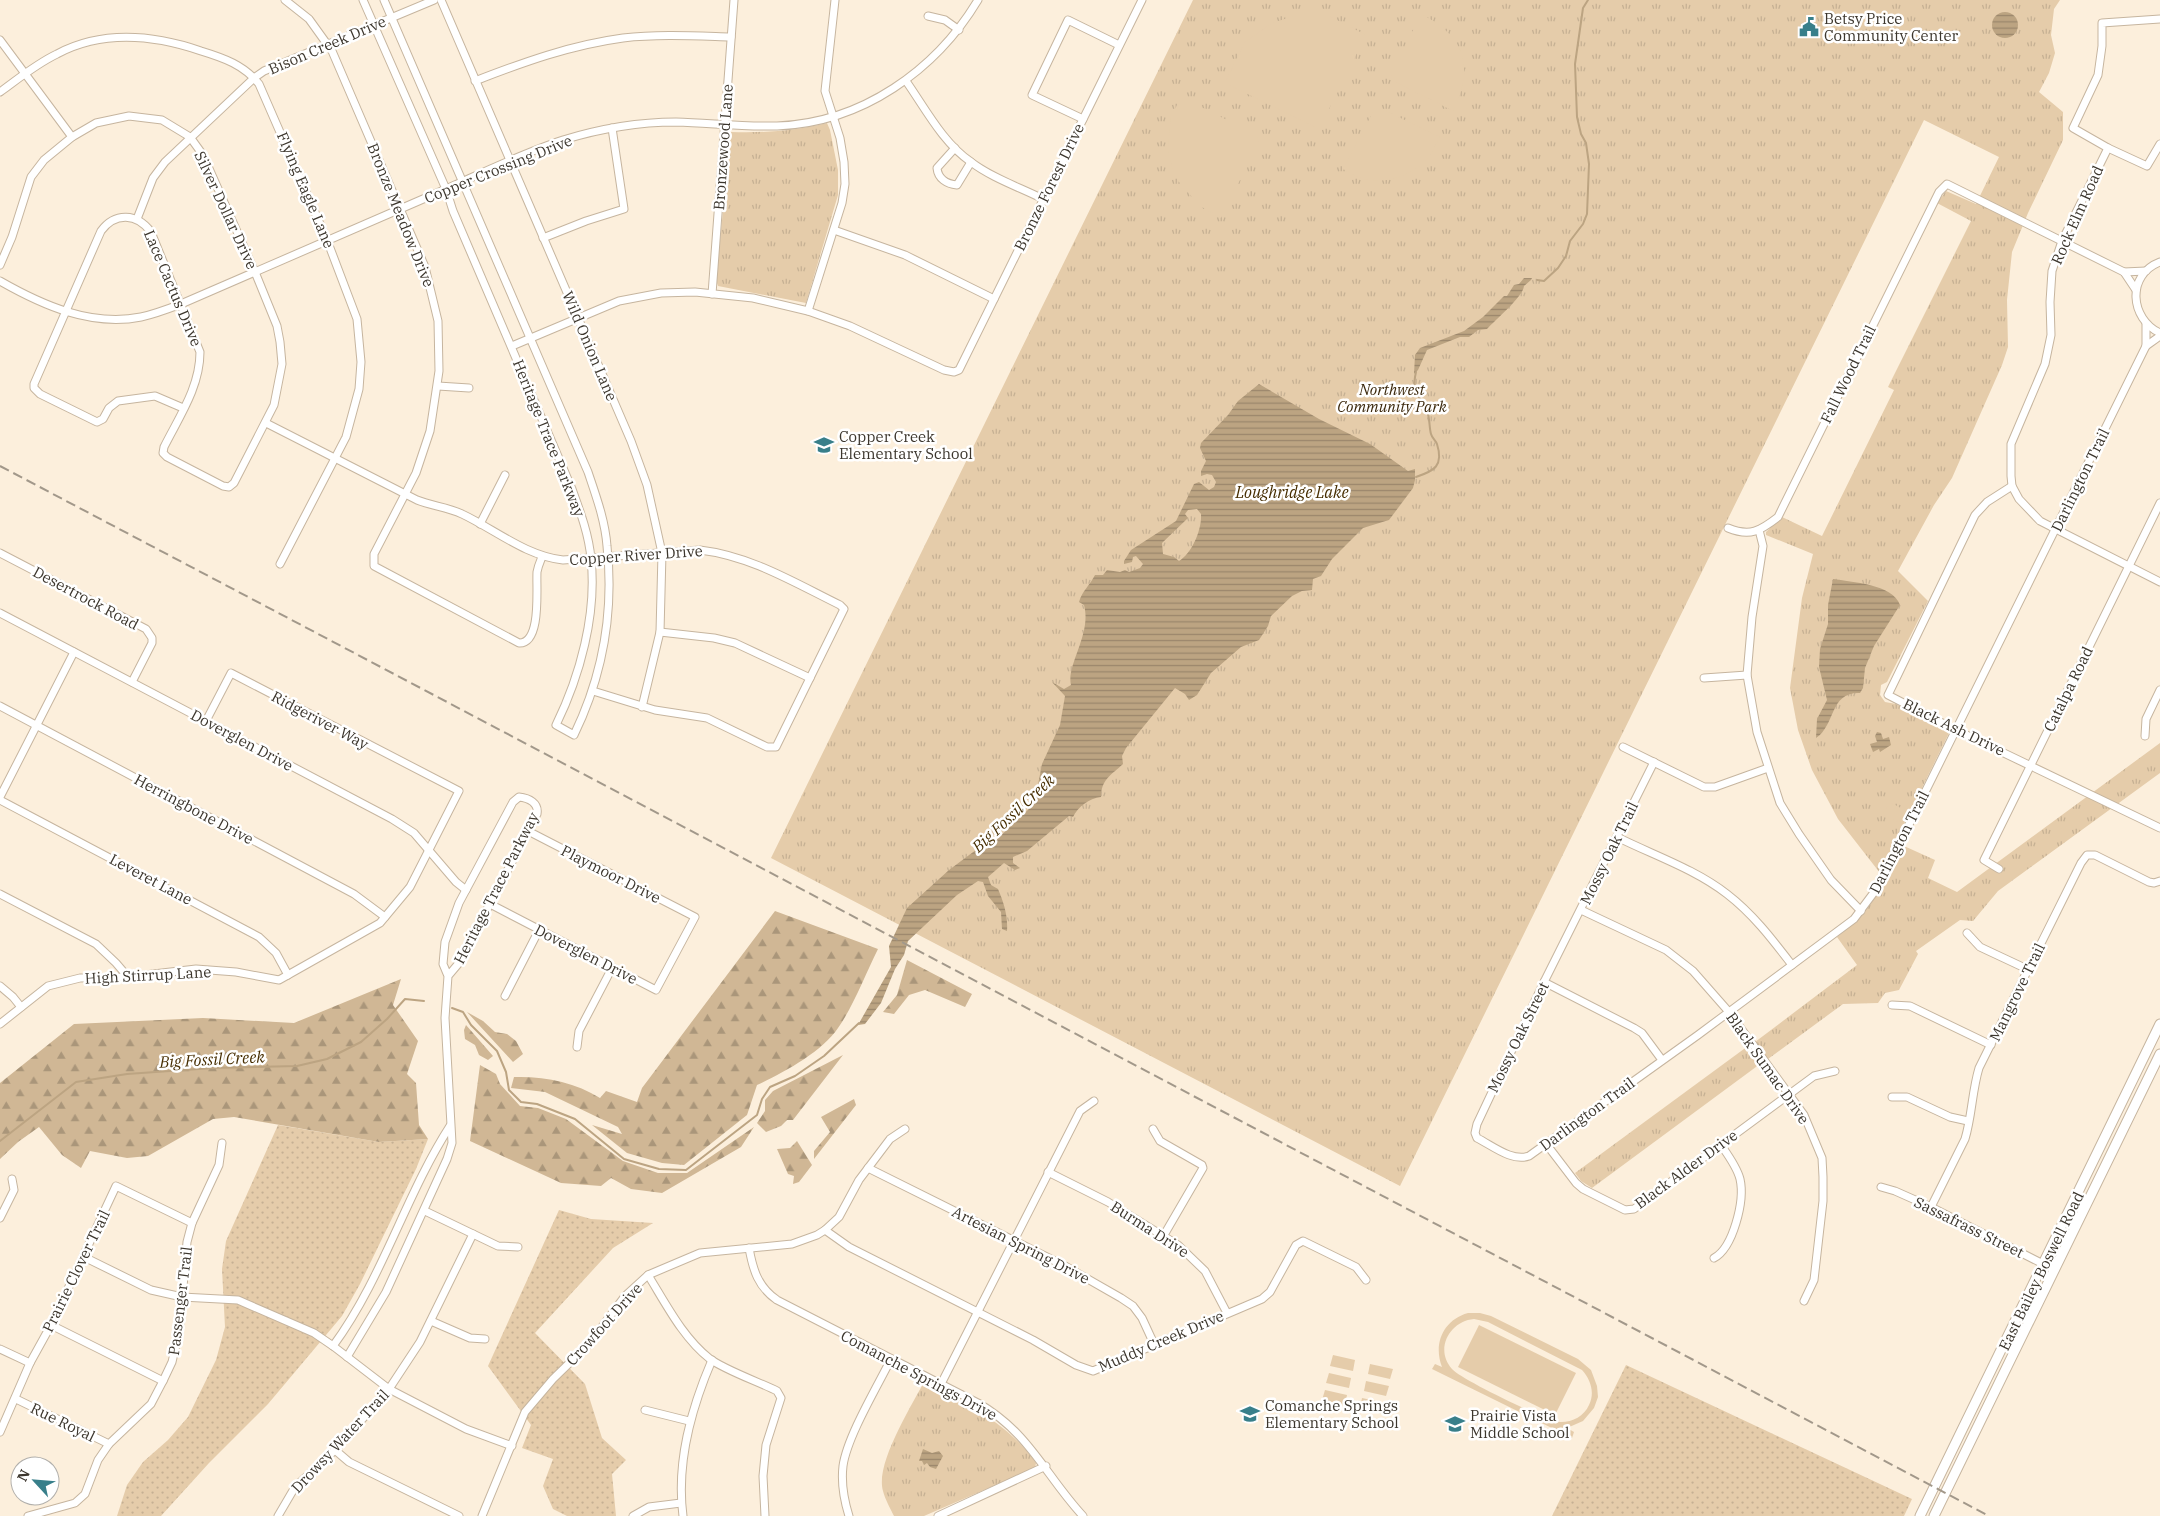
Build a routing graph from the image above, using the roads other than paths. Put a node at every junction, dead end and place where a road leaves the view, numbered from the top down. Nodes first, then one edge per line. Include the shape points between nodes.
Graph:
1 (285, 0) edge
2 (363, 0) edge
3 (384, 0) edge
4 (434, 0) edge
5 (441, 0) edge
6 (734, 0) edge
7 (835, 0) edge
8 (978, 0) edge
9 (1142, 0) edge
10 (928, 16) dead end
11 (392, 17) junction
12 (2160, 19) edge
13 (374, 25) junction
14 (958, 30) junction
15 (731, 37) junction
16 (0, 40) edge
17 (327, 43) junction
18 (1119, 45) junction
19 (25, 73) junction
20 (254, 78) junction
21 (475, 80) junction
22 (906, 81) junction
23 (0, 92) edge
24 (833, 116) junction
25 (1083, 119) junction
26 (725, 124) junction
27 (612, 128) junction
28 (72, 137) junction
29 (190, 137) junction
30 (2160, 144) edge
31 (955, 148) junction
32 (2108, 148) junction
33 (510, 161) junction
34 (971, 162) junction
35 (462, 182) junction
36 (446, 189) junction
37 (1044, 198) junction
38 (401, 209) junction
39 (137, 219) junction
40 (834, 230) junction
41 (543, 238) junction
42 (328, 240) junction
43 (2062, 241) junction
44 (2160, 262) edge
45 (0, 265) edge
46 (2146, 271) junction
47 (255, 272) junction
48 (2124, 272) junction
49 (0, 282) edge
50 (2136, 290) junction
51 (712, 294) junction
52 (994, 299) junction
53 (181, 304) junction
54 (66, 311) junction
55 (808, 311) junction
56 (578, 317) junction
57 (2146, 324) junction
58 (2160, 335) edge
59 (530, 338) junction
60 (512, 346) junction
61 (2146, 346) junction
62 (438, 386) junction
63 (469, 388) dead end
64 (183, 408) junction
65 (266, 423) junction
66 (336, 459) junction
67 (505, 475) dead end
68 (2012, 486) junction
69 (229, 487) joint
70 (406, 494) junction
71 (2160, 503) edge
72 (480, 524) junction
73 (1728, 528) dead end
74 (1759, 530) junction
75 (2055, 530) junction
76 (0, 553) edge
77 (662, 553) junction
78 (542, 556) junction
79 (608, 557) junction
80 (591, 559) junction
81 (280, 564) dead end
82 (2128, 567) junction
83 (2160, 582) edge
84 (0, 613) edge
85 (660, 632) junction
86 (74, 652) junction
87 (1747, 675) junction
88 (810, 678) junction
89 (1704, 678) dead end
90 (132, 682) junction
91 (2160, 690) edge
92 (593, 691) junction
93 (0, 706) edge
94 (642, 707) junction
95 (206, 721) junction
96 (37, 726) junction
97 (1956, 730) junction
98 (2145, 736) dead end
99 (1623, 747) dead end
100 (1654, 762) junction
101 (2032, 765) junction
102 (1768, 768) junction
103 (459, 791) joint
104 (0, 798) edge
105 (2160, 828) edge
106 (528, 831) junction
107 (1617, 837) junction
108 (428, 849) junction
109 (1999, 869) dead end
110 (2160, 881) edge
111 (466, 890) junction
112 (0, 894) edge
113 (490, 904) junction
114 (1581, 910) junction
115 (1861, 911) junction
116 (385, 917) junction
117 (539, 930) junction
118 (1967, 932) dead end
119 (1564, 943) joint
120 (1792, 965) junction
121 (612, 968) junction
122 (2027, 970) junction
123 (288, 975) junction
124 (448, 976) junction
125 (128, 977) junction
126 (1544, 982) junction
127 (0, 986) edge
128 (656, 990) joint
129 (505, 996) dead end
130 (1892, 1005) dead end
131 (21, 1007) junction
132 (1729, 1012) junction
133 (0, 1024) edge
134 (2160, 1024) edge
135 (1991, 1045) junction
136 (577, 1047) dead end
137 (2160, 1054) edge
138 (1662, 1060) junction
139 (2142, 1063) junction
140 (2153, 1068) junction
141 (1835, 1071) dead end
142 (1788, 1094) junction
143 (1892, 1097) dead end
144 (1094, 1100) dead end
145 (1968, 1121) junction
146 (450, 1125) junction
147 (905, 1129) dead end
148 (1153, 1129) dead end
149 (1475, 1133) joint
150 (222, 1144) dead end
151 (1547, 1144) junction
152 (1721, 1145) junction
153 (868, 1168) junction
154 (1048, 1172) junction
155 (12, 1179) dead end
156 (1881, 1187) dead end
157 (1931, 1207) junction
158 (425, 1211) junction
159 (0, 1218) edge
160 (192, 1223) junction
161 (825, 1230) junction
162 (473, 1234) junction
163 (1164, 1235) junction
164 (1014, 1241) junction
165 (518, 1247) dead end
166 (749, 1248) junction
167 (84, 1258) junction
168 (1714, 1258) dead end
169 (2044, 1264) junction
170 (2055, 1270) junction
171 (648, 1275) junction
172 (1366, 1280) dead end
173 (182, 1297) junction
174 (1804, 1301) dead end
175 (977, 1312) junction
176 (1227, 1313) junction
177 (431, 1321) junction
178 (51, 1325) junction
179 (485, 1338) dead end
180 (1154, 1344) junction
181 (333, 1346) junction
182 (0, 1349) edge
183 (347, 1357) junction
184 (891, 1359) junction
185 (712, 1360) junction
186 (30, 1363) junction
187 (164, 1381) junction
188 (941, 1384) junction
189 (389, 1390) junction
190 (16, 1399) junction
191 (1974, 1408) junction
192 (645, 1410) dead end
193 (1985, 1413) junction
194 (689, 1421) junction
195 (0, 1432) edge
196 (109, 1444) junction
197 (512, 1446) junction
198 (335, 1450) junction
199 (1046, 1466) junction
200 (681, 1503) junction
201 (28, 1516) edge
202 (279, 1516) edge
203 (459, 1516) edge
204 (482, 1516) edge
205 (633, 1516) edge
206 (683, 1516) edge
207 (765, 1516) edge
208 (849, 1516) edge
209 (938, 1516) edge
210 (1084, 1516) edge
211 (1920, 1516) edge
212 (1934, 1516) edge

1 - 17 street, Bronze Meadow Drive via 309,19
2 - 13 street, Heritage Trace Parkway
3 - 11 street, Heritage Trace Parkway
4 - 11 street, Bison Creek Drive
5 - 21 street, Wild Onion Lane
6 - 15 street, Bronzewood Lane
7 - 24 street via 825,83
8 - 14 street, Copper Crossing Drive
9 - 18 street, Bronze Forest Drive
10 - 14 street via 945,20
11 - 13 street, Bison Creek Drive
11 - 35 street, Heritage Trace Parkway
12 - 32 street via 2102,23 2098,74 2073,128
13 - 17 street, Bison Creek Drive
13 - 36 street, Heritage Trace Parkway
14 - 22 street, Copper Crossing Drive
15 - 21 street via 663,36 608,41 541,56
15 - 26 street, Bronzewood Lane
16 - 19 street
17 - 20 street, Bison Creek Drive
17 - 38 street, Bronze Meadow Drive
18 - 25 street, Bronze Forest Drive
18 - 25 street via 1068,20 1032,95
19 - 20 street, Flying Eagle Lane via 72,47 102,39 138,37 175,42 221,57 240,65
19 - 23 street, Flying Eagle Lane
19 - 28 street
20 - 29 street, Bison Creek Drive
20 - 42 street, Flying Eagle Lane via 263,91
21 - 33 street, Wild Onion Lane
22 - 24 street, Copper Crossing Drive via 862,105
22 - 31 street
24 - 26 street, Copper Crossing Drive via 778,126
24 - 40 street via 845,178
25 - 37 street, Bronze Forest Drive
26 - 27 street, Copper Crossing Drive via 662,123
26 - 51 street, Bronzewood Lane
27 - 33 street, Copper Crossing Drive via 561,141
27 - 41 street via 624,209
28 - 29 street, Silver Dollar Drive via 106,119 129,116 162,120
28 - 45 street, Silver Dollar Drive via 44,160 31,177
29 - 39 street, Bison Creek Drive via 159,169
29 - 47 street, Silver Dollar Drive via 203,155
30 - 32 street via 2147,166
31 - 34 street
31 - 34 street via 937,168 943,181 957,185
32 - 43 street, Rock Elm Road
33 - 35 street, Copper Crossing Drive
33 - 41 street, Wild Onion Lane
34 - 37 street
35 - 36 street, Copper Crossing Drive
35 - 59 street, Heritage Trace Parkway
36 - 38 street, Copper Crossing Drive
36 - 60 street, Heritage Trace Parkway
37 - 52 street, Bronze Forest Drive
38 - 42 street, Copper Crossing Drive
38 - 62 street, Bronze Meadow Drive via 432,292 440,348
39 - 53 street, Lace Cactus Drive via 151,232
39 - 54 street, Lace Cactus Drive via 124,217 105,225
40 - 52 street via 905,255
40 - 55 street
41 - 56 street, Wild Onion Lane
42 - 47 street, Copper Crossing Drive
42 - 66 street, Flying Eagle Lane via 357,319 361,362 354,412
43 - 48 street
43 - 68 street, Rock Elm Road via 2052,271 2051,335 2045,364 2011,444
43 - 74 street, Fall Wood Trail via 1947,184 1939,192 1778,516
44 - 46 street
46 - 48 street
46 - 50 street
47 - 53 street, Copper Crossing Drive
47 - 65 street, Silver Dollar Drive via 277,326 282,364 280,383
48 - 50 street
49 - 54 street, Copper Crossing Drive via 39,302
50 - 57 street via 2137,308
51 - 55 street via 753,298
51 - 56 street via 677,291 647,294
52 - 55 street, Bronze Forest Drive via 962,365 954,372
53 - 54 street, Copper Crossing Drive via 151,315 126,319 100,319
53 - 64 street, Lace Cactus Drive via 200,352 198,376
54 - 64 street, Lace Cactus Drive via 35,379 37,392 97,422 118,401 155,396
56 - 59 street
56 - 77 street, Wild Onion Lane via 645,478
57 - 58 street
57 - 61 street, Darlington Trail
58 - 61 street, Darlington Trail
59 - 60 street
59 - 79 street, Heritage Trace Parkway via 588,472 602,516
60 - 80 street, Heritage Trace Parkway via 575,496
61 - 75 street, Darlington Trail
62 - 63 street
62 - 70 street, Bronze Meadow Drive via 430,431
64 - 69 street, Lace Cactus Drive via 163,453
65 - 66 street, Copper River Drive
65 - 69 street, Silver Dollar Drive
66 - 70 street, Copper River Drive
66 - 81 street, Flying Eagle Lane
67 - 72 street
68 - 75 street, Rock Elm Road via 2029,511
68 - 97 street, Black Ash Drive via 1986,502 1975,516 1888,695
70 - 72 street, Copper River Drive via 431,506 460,513
70 - 78 street, Bronze Meadow Drive via 374,554 373,563 519,643 527,642 532,635 537,572
71 - 82 street, Catalpa Road
72 - 78 street, Copper River Drive
73 - 74 street via 1741,533
74 - 87 street via 1763,546
75 - 82 street, Rock Elm Road
75 - 97 street, Darlington Trail
76 - 90 street, Desertrock Road via 146,629 152,642
77 - 79 street, Copper River Drive
77 - 85 street, Wild Onion Lane
77 - 88 street, Copper River Drive via 700,550 743,559 840,605 844,609
78 - 80 street, Copper River Drive via 562,560
79 - 80 street, Copper River Drive
79 - 92 street, Heritage Trace Parkway via 606,633
80 - 92 street, Heritage Trace Parkway via 587,634 575,680 556,725 574,735
82 - 83 street, Rock Elm Road
82 - 101 street, Catalpa Road
84 - 86 street, Doverglen Drive
85 - 88 street via 735,642
85 - 94 street, Wild Onion Lane
86 - 90 street, Doverglen Drive
86 - 96 street
87 - 89 street
87 - 102 street via 1757,732
88 - 94 street via 776,747 767,746 707,718
90 - 95 street, Doverglen Drive
91 - 98 street via 2146,719
92 - 94 street
93 - 96 street, Herringbone Drive
95 - 103 street, Ridgeriver Way via 231,673
95 - 108 street, Doverglen Drive via 392,819 414,833
96 - 104 street
96 - 116 street, Herringbone Drive via 354,894
97 - 101 street, Black Ash Drive
97 - 115 street, Darlington Trail via 1884,875
99 - 100 street
100 - 102 street via 1704,787 1715,787
100 - 107 street, Mossy Oak Trail
101 - 105 street, Black Ash Drive
101 - 109 street, Catalpa Road via 1984,860
102 - 115 street via 1780,802 1798,834 1831,880
103 - 108 street, High Stirrup Lane
104 - 123 street, Leveret Lane via 259,936 276,953
106 - 111 street, Heritage Trace Parkway via 537,807 532,801 519,797 513,802
106 - 113 street, Heritage Trace Parkway
106 - 128 street, Playmoor Drive via 695,917
107 - 114 street, Mossy Oak Trail
107 - 120 street via 1701,877 1726,893 1764,928
108 - 111 street, Doverglen Drive
108 - 116 street, High Stirrup Lane via 410,887
110 - 122 street, Mangrove Trail via 2149,882 2094,855 2087,855
111 - 124 street, Heritage Trace Parkway via 445,942 443,964
112 - 125 street via 96,944
113 - 117 street, Doverglen Drive
113 - 124 street, Heritage Trace Parkway via 460,963
114 - 119 street, Mossy Oak Trail
114 - 132 street, Black Sumac Drive via 1666,950 1693,971
115 - 120 street, Darlington Trail
116 - 123 street, High Stirrup Lane via 380,923
117 - 121 street, Doverglen Drive
117 - 129 street
118 - 122 street via 1980,947
119 - 126 street, Mossy Oak Street
120 - 132 street, Darlington Trail
121 - 128 street, Doverglen Drive
121 - 136 street via 579,1032
122 - 135 street, Mangrove Trail
123 - 125 street, High Stirrup Lane via 279,980 236,972 196,970
124 - 146 street, Heritage Trace Parkway via 445,1018
125 - 131 street, High Stirrup Lane via 80,978 48,986
126 - 138 street via 1642,1033
126 - 149 street, Mossy Oak Street via 1476,1124
127 - 131 street
130 - 135 street via 1910,1006
131 - 133 street, High Stirrup Lane
132 - 138 street, Darlington Trail
132 - 142 street, Black Sumac Drive
134 - 139 main road, East Bailey Boswell Road
135 - 145 street, Mangrove Trail via 1974,1084
137 - 140 main road, East Bailey Boswell Road
138 - 151 street, Darlington Trail
139 - 140 main road
139 - 169 main road, East Bailey Boswell Road
140 - 170 main road, East Bailey Boswell Road
141 - 142 street, Black Alder Drive via 1814,1076
142 - 152 street, Black Alder Drive
142 - 174 street, Black Sumac Drive via 1804,1115 1814,1138 1822,1158 1824,1177 1814,1280
143 - 145 street via 1907,1097 1950,1117
144 - 154 street via 1080,1111
145 - 157 street, Mangrove Trail via 1965,1139
146 - 158 street, Heritage Trace Parkway via 450,1149 445,1167
146 - 181 street, Heritage Trace Parkway via 429,1160 361,1303
147 - 153 street, Crowfoot Drive via 890,1139
148 - 163 street via 1160,1141 1203,1168
149 - 151 street, Darlington Trail via 1477,1138 1522,1159
150 - 160 street, Passenger Trail via 219,1165
151 - 152 street, Black Alder Drive via 1576,1184 1625,1210 1634,1209
152 - 168 street via 1738,1173 1742,1195 1729,1240 1722,1254
153 - 161 street, Crowfoot Drive via 843,1210
153 - 164 street, Artesian Spring Drive
154 - 163 street, Burma Drive
154 - 164 street
155 - 159 street via 14,1190
156 - 157 street, Sassafrass Street
157 - 169 street, Sassafrass Street
158 - 162 street
158 - 183 street, Heritage Trace Parkway via 377,1310
160 - 167 street, Prairie Clover Trail via 116,1186
160 - 173 street, Passenger Trail via 186,1242
161 - 166 street, Crowfoot Drive via 801,1242
161 - 175 street, Muddy Creek Drive via 849,1247
162 - 165 street via 498,1246
162 - 177 street, Drowsy Water Trail
163 - 176 street, Burma Drive via 1197,1261 1212,1281
164 - 175 street
164 - 180 street, Artesian Spring Drive via 1128,1303 1142,1318
166 - 171 street, Crowfoot Drive via 700,1253
166 - 184 street, Comanche Springs Drive via 754,1273 771,1296
167 - 173 street via 151,1290
167 - 178 street, Prairie Clover Trail
169 - 170 street, Sassafrass Street
169 - 191 main road, East Bailey Boswell Road
170 - 193 main road, East Bailey Boswell Road
171 - 185 street via 672,1315 696,1346
171 - 197 street, Crowfoot Drive via 625,1296 590,1344 553,1379 525,1412
172 - 176 street, Muddy Creek Drive via 1356,1267 1303,1240 1296,1245 1270,1292 1262,1299
173 - 181 street via 238,1300 314,1333
173 - 187 street, Passenger Trail via 178,1340
175 - 180 street, Muddy Creek Drive via 1093,1371
175 - 188 street
176 - 180 street, Muddy Creek Drive
177 - 179 street via 470,1338
177 - 189 street, Drowsy Water Trail
178 - 186 street, Prairie Clover Trail
178 - 187 street
181 - 183 street
182 - 186 street
183 - 189 street
184 - 188 street, Comanche Springs Drive
184 - 208 street via 854,1434 844,1465 843,1496
185 - 194 street via 696,1395
185 - 207 street via 777,1391 781,1398 766,1445 763,1476
186 - 190 street, Prairie Clover Trail
187 - 196 street, Passenger Trail via 150,1404
188 - 199 street, Comanche Springs Drive via 1002,1419
189 - 197 street via 466,1429
189 - 198 street, Drowsy Water Trail
190 - 195 street, Prairie Clover Trail
190 - 196 street, Rue Royal
191 - 193 main road
191 - 211 main road, East Bailey Boswell Road
192 - 194 street
193 - 212 main road, East Bailey Boswell Road
194 - 200 street
196 - 201 street, Passenger Trail via 98,1460 85,1494 75,1503
197 - 204 street, Crowfoot Drive
198 - 202 street, Drowsy Water Trail via 295,1487
198 - 203 street via 350,1462
199 - 209 street
199 - 210 street, Comanche Springs Drive
200 - 205 street via 649,1507
200 - 206 street

